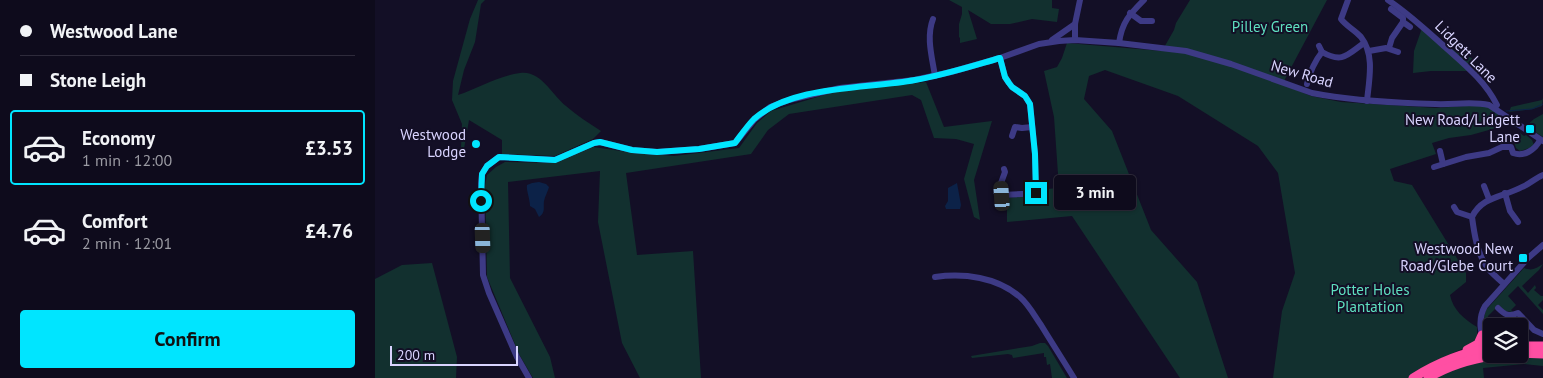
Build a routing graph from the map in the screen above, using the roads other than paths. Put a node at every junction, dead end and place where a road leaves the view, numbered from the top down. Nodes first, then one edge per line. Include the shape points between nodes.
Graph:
1 (1080, 0) edge
2 (1144, 0) edge
3 (1348, 0) edge
4 (1388, 0) edge
5 (1391, 9) dead end
6 (1130, 14) junction
7 (933, 19) dead end
8 (1152, 22) dead end
9 (1403, 22) junction
10 (1075, 24) junction
11 (1410, 27) dead end
12 (1075, 40) junction
13 (1049, 42) junction
14 (1364, 43) junction
15 (1119, 44) junction
16 (1389, 48) junction
17 (1369, 51) junction
18 (1398, 52) dead end
19 (1000, 58) junction
20 (935, 76) junction
21 (1307, 84) dead end
22 (1367, 101) junction
23 (1495, 107) junction
24 (1032, 127) junction
25 (1012, 136) dead end
26 (1542, 141) edge
27 (1439, 151) dead end
28 (1443, 164) junction
29 (1434, 167) dead end
30 (1004, 169) dead end
31 (1543, 175) edge
32 (1484, 186) dead end
33 (1036, 193) junction
34 (1045, 193) dead end
35 (1505, 193) junction
36 (1489, 199) junction
37 (1454, 207) dead end
38 (1472, 217) junction
39 (1518, 222) dead end
40 (1543, 245) edge
41 (935, 277) dead end
42 (1504, 284) junction
43 (1498, 308) dead end
44 (1482, 334) joint
45 (1543, 334) edge
46 (1543, 346) edge
47 (1528, 348) edge
48 (1483, 351) edge
49 (1528, 351) edge
50 (1483, 352) edge
51 (1543, 354) edge
52 (1447, 361) junction
53 (529, 378) edge
54 (1074, 378) edge
55 (1413, 378) edge
56 (1428, 378) edge

1 - 10 street
2 - 6 street
3 - 14 street via 1341,19
4 - 23 street, Lidgett Lane via 1470,69 1492,96
5 - 9 street via 1403,18
6 - 8 street via 1141,21
6 - 15 street via 1122,28
7 - 20 street via 929,33
9 - 11 street
9 - 16 street
10 - 12 street
10 - 13 street
12 - 13 street, New Road
12 - 15 street, New Road
13 - 19 street
14 - 17 street
14 - 21 street via 1345,57 1331,56 1321,49
15 - 22 street, New Road via 1186,51 1312,93
16 - 17 street
16 - 18 street
17 - 22 street
19 - 20 street
19 - 24 street via 1005,77 1030,104
20 - 53 street via 840,88 789,100 771,107 754,120 735,143 657,152 600,142 555,160 499,157 482,174 483,275 513,349
22 - 23 street, New Road via 1481,103
23 - 26 street
24 - 25 street via 1015,127
24 - 33 street
26 - 28 street via 1534,150 1520,155 1513,153 1511,147 1502,147
27 - 28 street
28 - 29 street
30 - 33 street via 1002,198
31 - 35 street
32 - 36 street
33 - 34 street
35 - 36 street
35 - 39 street via 1510,211
36 - 38 street
37 - 38 street via 1457,212
38 - 42 street via 1484,263
40 - 42 street
41 - 54 street via 981,278 1020,297
42 - 44 street via 1483,309 1480,319
43 - 45 street via 1506,315 1520,311 1534,330
44 - 52 highway via 1478,344
46 - 47 highway
48 - 52 highway
49 - 51 highway
50 - 56 highway
52 - 55 highway

